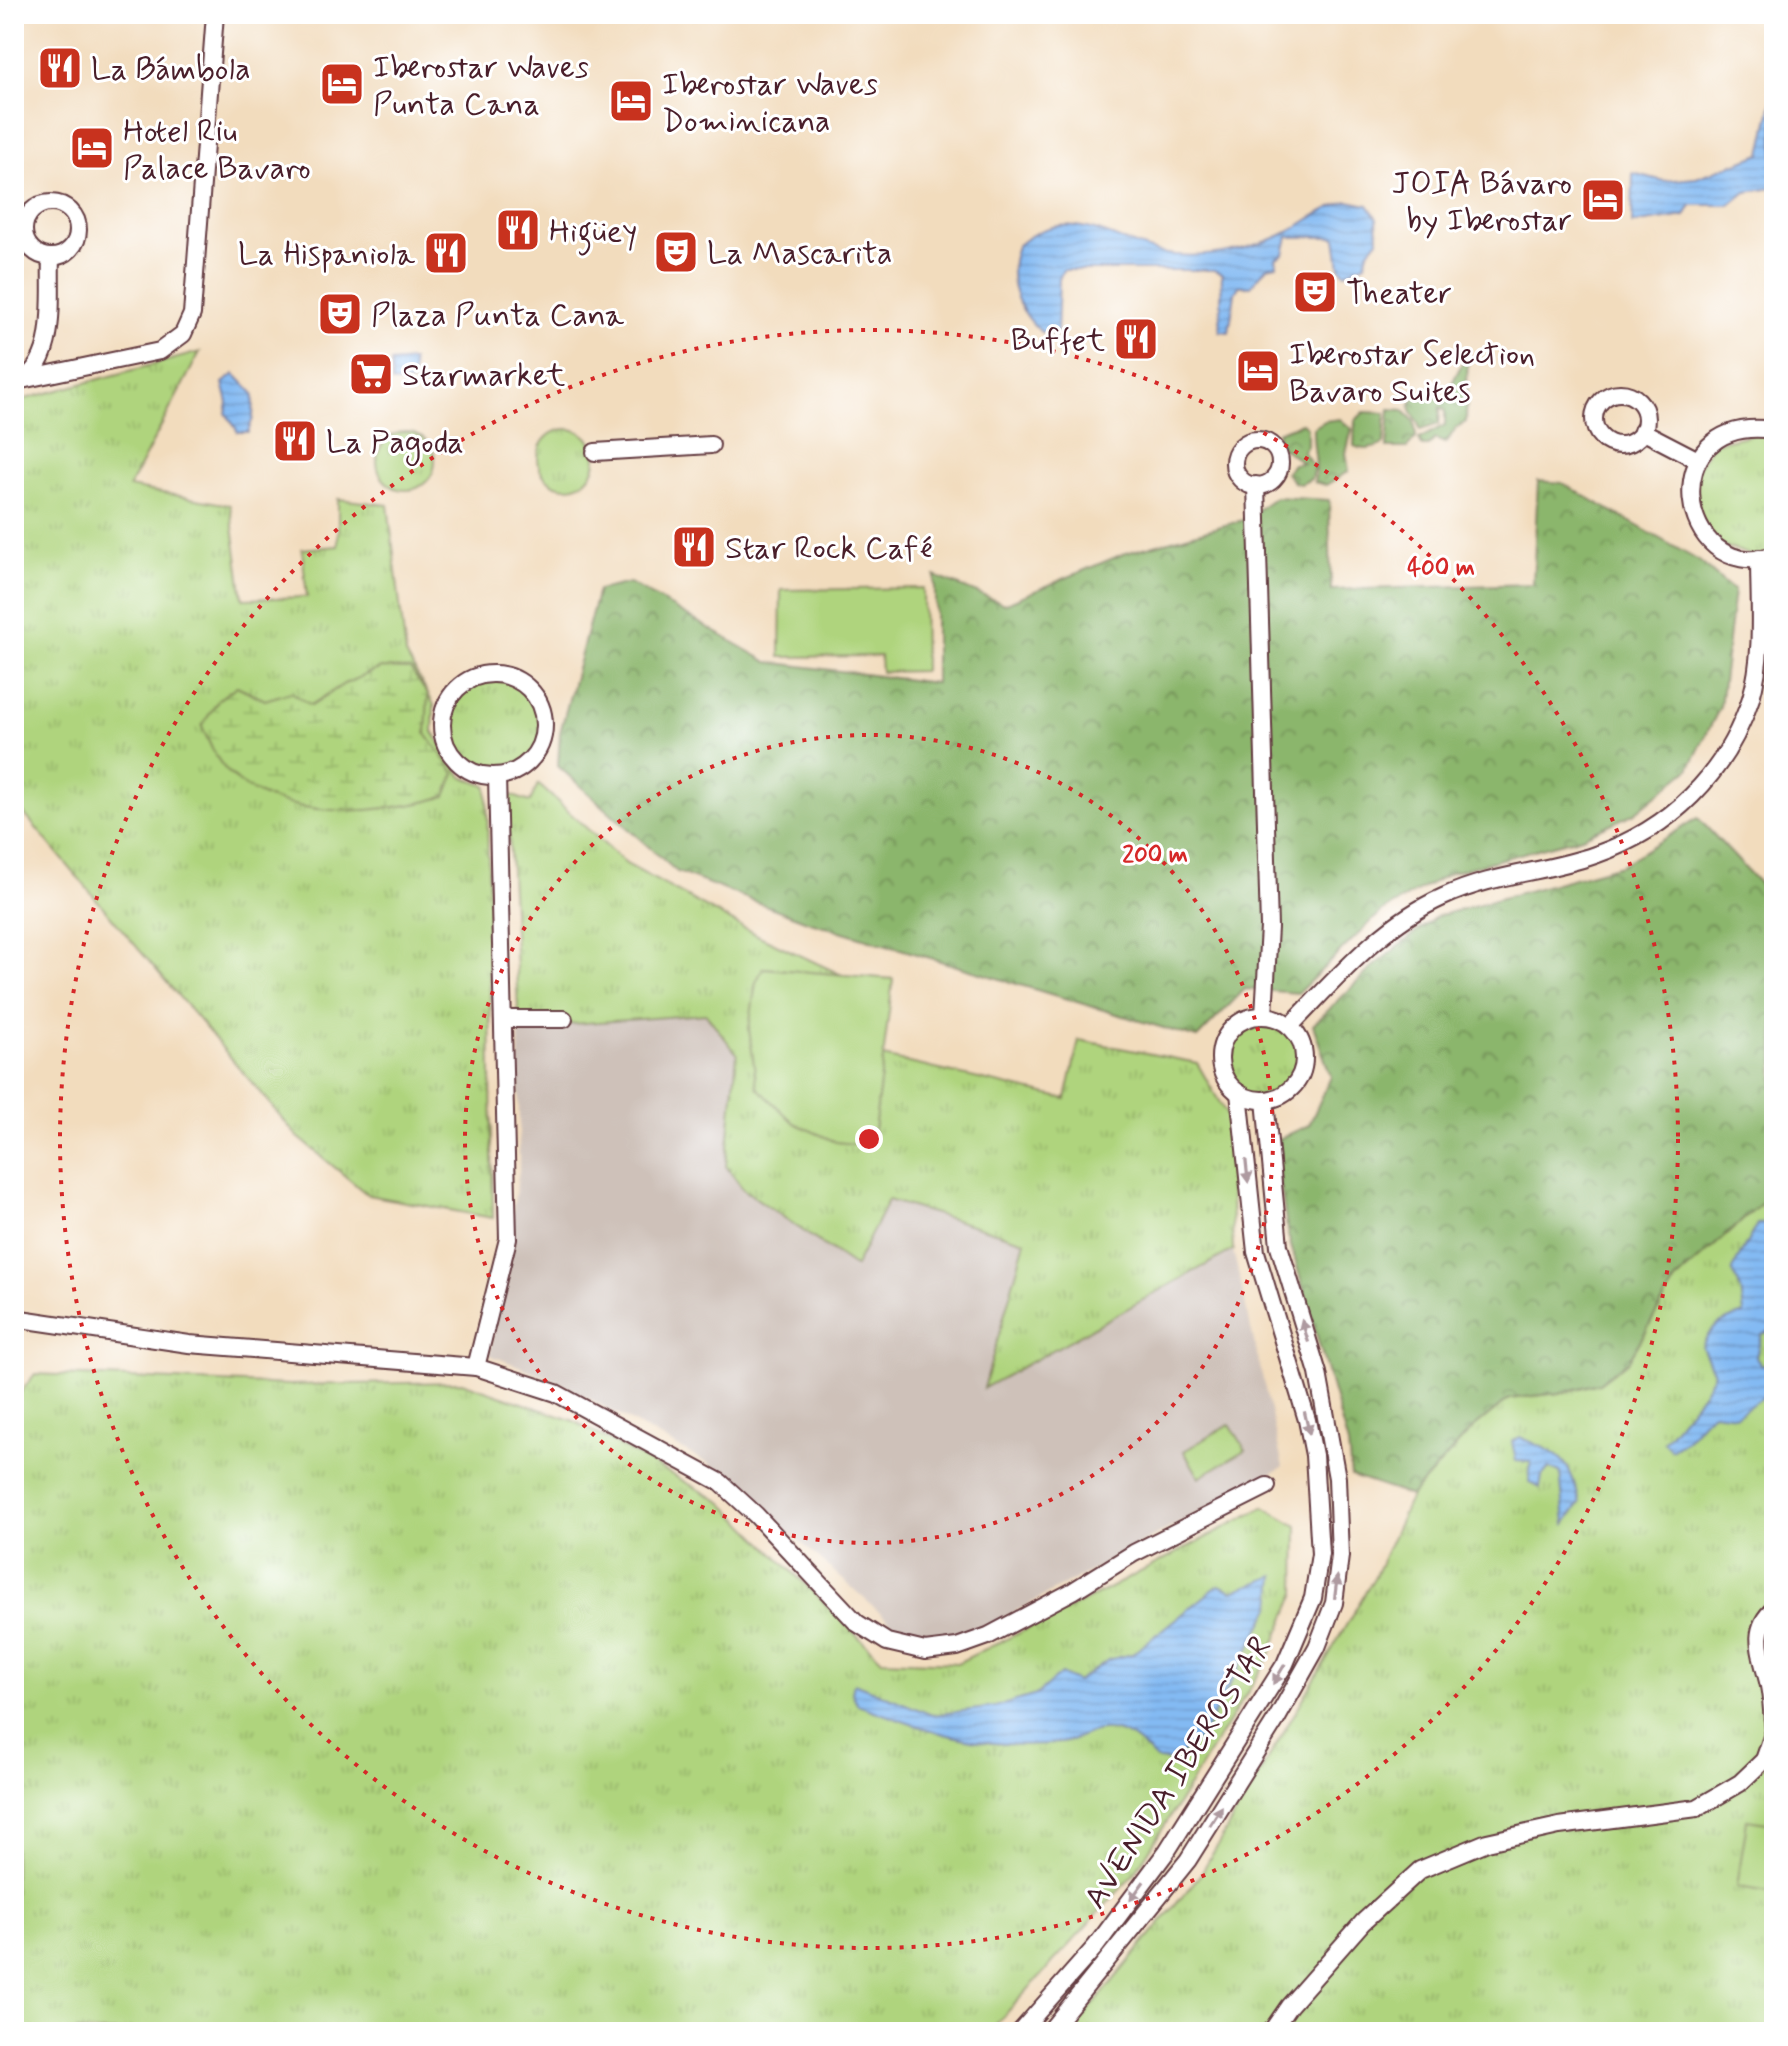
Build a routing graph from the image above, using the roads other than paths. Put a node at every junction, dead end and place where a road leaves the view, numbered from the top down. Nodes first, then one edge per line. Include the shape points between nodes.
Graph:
1 (215, 14) edge
2 (51, 257) dead end
3 (20, 382) edge
4 (1774, 430) edge
5 (1642, 431) dead end
6 (711, 445) dead end
7 (595, 452) dead end
8 (1698, 460) junction
9 (1256, 485) dead end
10 (1766, 557) edge
11 (497, 776) junction
12 (1264, 1015) junction
13 (503, 1019) junction
14 (564, 1019) dead end
15 (1290, 1026) junction
16 (1239, 1093) junction
17 (1265, 1100) junction
18 (14, 1318) edge
19 (476, 1367) junction
20 (1267, 1486) dead end
21 (1774, 1609) edge
22 (1774, 1731) edge
23 (1020, 2032) edge
24 (1049, 2032) edge
25 (1271, 2032) edge

1 - 3 street via 192,314 183,334 160,351
2 - 3 street via 46,349
4 - 8 street via 1732,431
5 - 8 street
6 - 7 street
8 - 10 street via 1690,480 1696,523 1709,541 1728,553
9 - 12 street via 1269,927
10 - 15 street via 1751,696 1729,748 1691,800 1632,840 1592,856 1498,876 1441,898 1389,930
11 - 11 street via 532,759 545,718 531,689 501,673 467,680 454,692 445,707 442,736 468,770
11 - 13 street
12 - 15 street
12 - 16 street via 1238,1023 1222,1045 1222,1072
13 - 14 street
13 - 19 street via 508,1239
15 - 17 street via 1304,1050 1299,1078 1278,1097
16 - 17 street
16 -> 23 street, AVENIDA IBEROSTAR via 1256,1252 1314,1455 1320,1554 1313,1598 1285,1664 1167,1851 1096,1946
24 -> 17 street, AVENIDA IBEROSTAR via 1188,1860 1276,1720 1317,1647 1334,1603 1340,1556 1337,1478 1318,1373 1279,1246
18 - 19 street via 189,1344
19 - 20 street via 556,1393 720,1482 857,1623 887,1642 925,1651 988,1636
21 - 22 street via 1765,1617 1757,1641
22 - 25 street via 1764,1760 1740,1783 1697,1808 1559,1826 1487,1842 1420,1870 1363,1922

